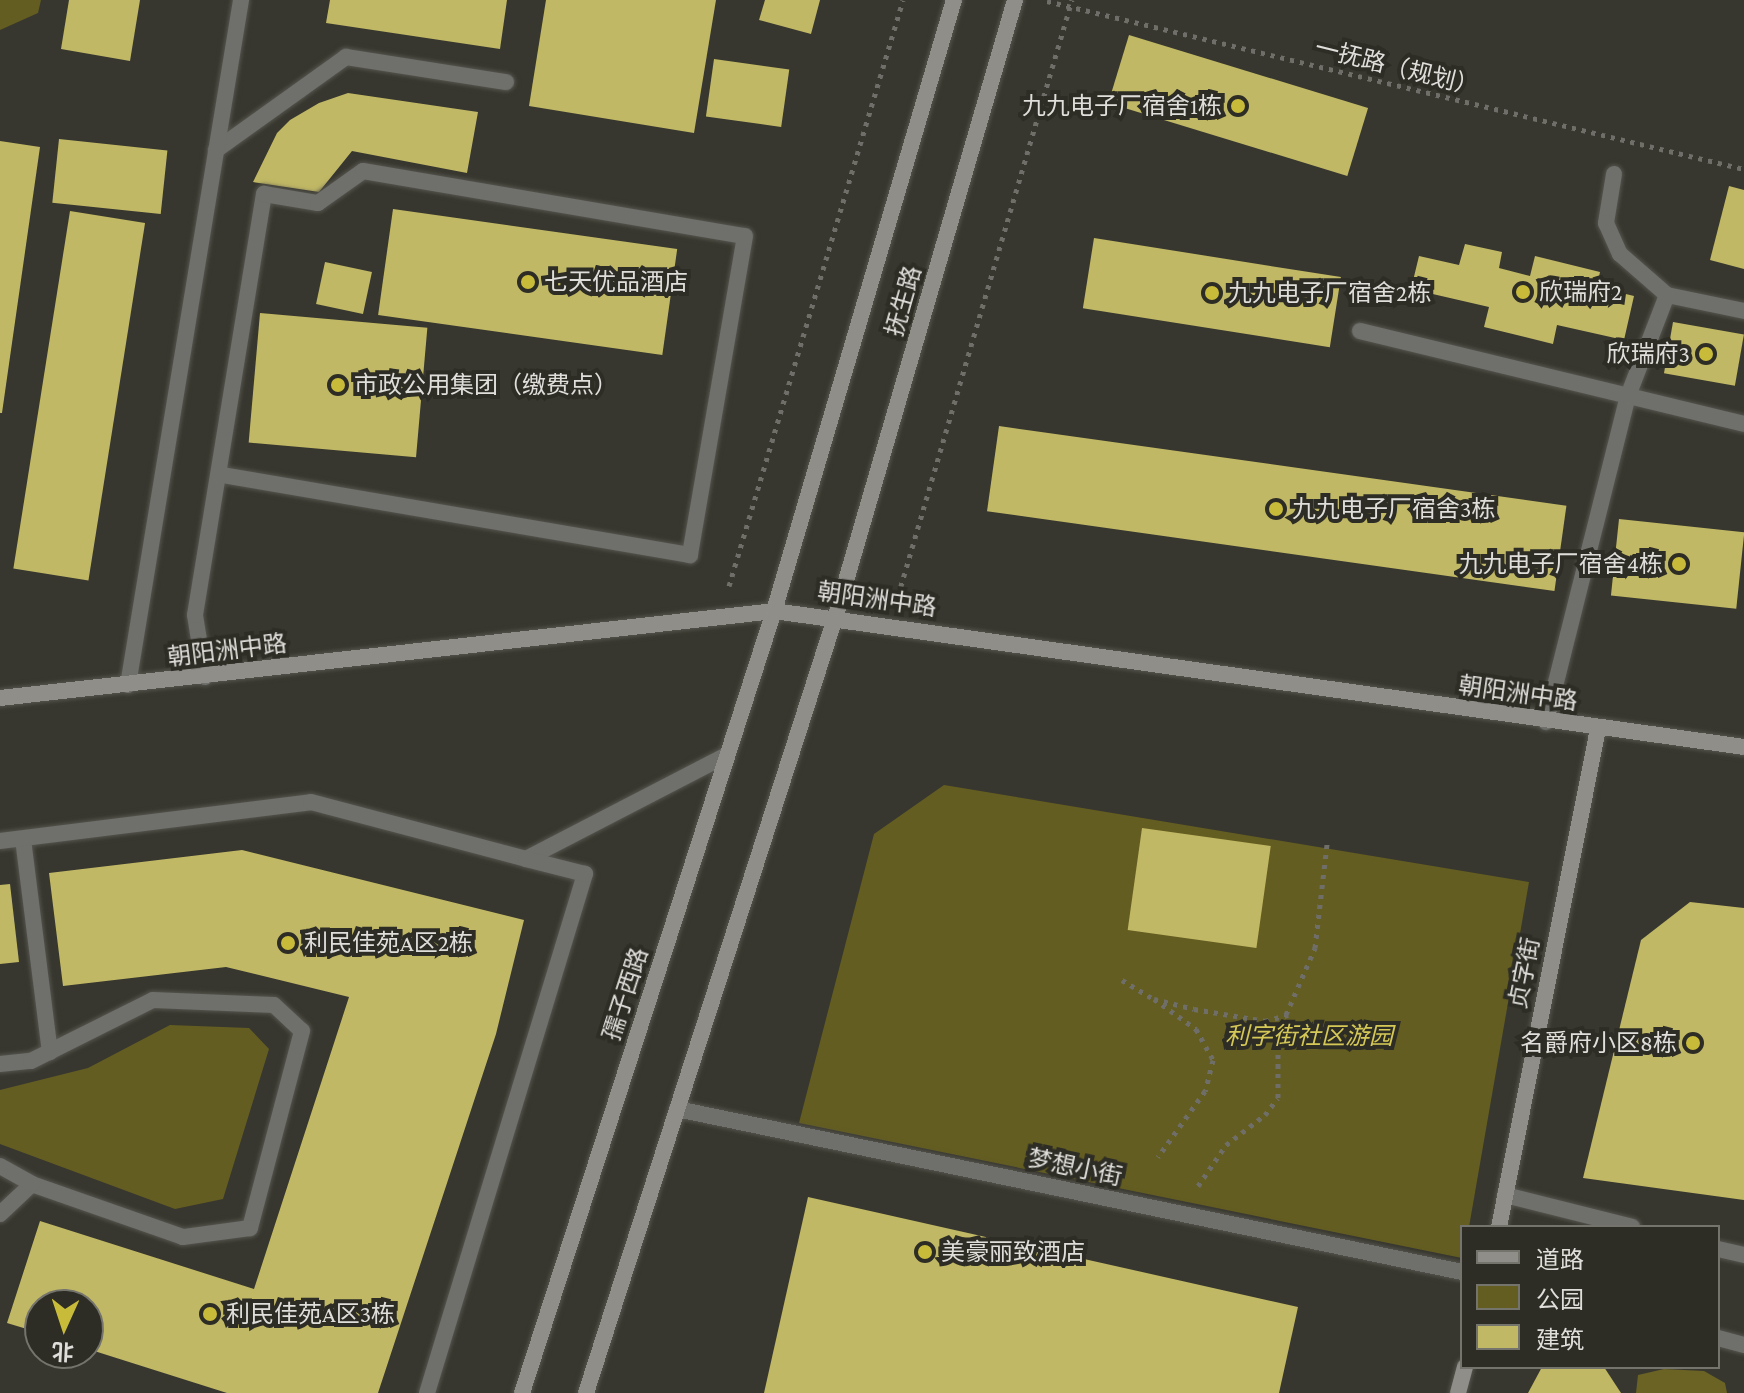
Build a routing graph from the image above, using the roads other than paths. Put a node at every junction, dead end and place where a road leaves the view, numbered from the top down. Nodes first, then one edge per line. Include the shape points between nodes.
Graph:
1 (241, 0) edge
2 (954, 0) edge
3 (1015, 0) edge
4 (506, 82) dead end
5 (216, 150) junction
6 (1614, 174) dead end
7 (1667, 295) junction
8 (1744, 311) edge
9 (1360, 331) dead end
10 (1628, 396) junction
11 (1744, 424) edge
12 (221, 475) junction
13 (774, 611) junction
14 (836, 615) junction
15 (205, 677) junction
16 (128, 685) junction
17 (0, 698) edge
18 (1546, 722) junction
19 (1598, 729) junction
20 (1744, 747) edge
21 (727, 755) junction
22 (23, 839) junction
23 (0, 841) edge
24 (526, 859) junction
25 (50, 1052) junction
26 (0, 1064) edge
27 (677, 1109) junction
28 (0, 1166) edge
29 (32, 1184) junction
30 (1505, 1195) junction
31 (0, 1214) edge
32 (1499, 1225) edge
33 (1624, 1225) edge
34 (1720, 1249) edge
35 (1744, 1255) edge
36 (1460, 1272) edge
37 (1720, 1339) edge
38 (1744, 1345) edge
39 (1464, 1369) edge
40 (427, 1393) edge
41 (522, 1393) edge
42 (586, 1393) edge
43 (1458, 1393) edge

1 - 5 street
2 - 13 main road, 抚生路
3 - 14 main road, 抚生路
4 - 5 street via 346,57
5 - 16 street
6 - 7 street via 1606,223 1620,254
7 - 8 street
7 - 10 street
9 - 10 street
10 - 11 street
10 - 18 street
12 - 12 street via 264,194 318,203 363,171 745,236 690,555
12 - 15 street via 195,615
13 - 14 main road, 朝阳洲中路
13 - 15 main road, 朝阳洲中路
13 - 21 main road, 孺子西路
14 - 18 main road, 朝阳洲中路
14 - 27 main road
15 - 16 main road, 朝阳洲中路
16 - 17 main road, 朝阳洲中路
18 - 19 main road, 朝阳洲中路
19 - 20 main road, 朝阳洲中路
19 - 30 main road, 贞字街
21 - 24 street
21 - 41 main road, 孺子西路
22 - 23 street
22 - 24 street via 311,802
22 - 25 street
24 - 40 street via 585,874
25 - 26 street via 31,1061
25 - 29 street via 153,1000 274,1005 302,1031 250,1228 183,1237
27 - 36 street, 梦想小街
27 - 42 main road
28 - 29 street
29 - 31 street
30 - 32 main road, 贞字街
30 - 33 street
34 - 35 street
37 - 38 street
39 - 43 main road

